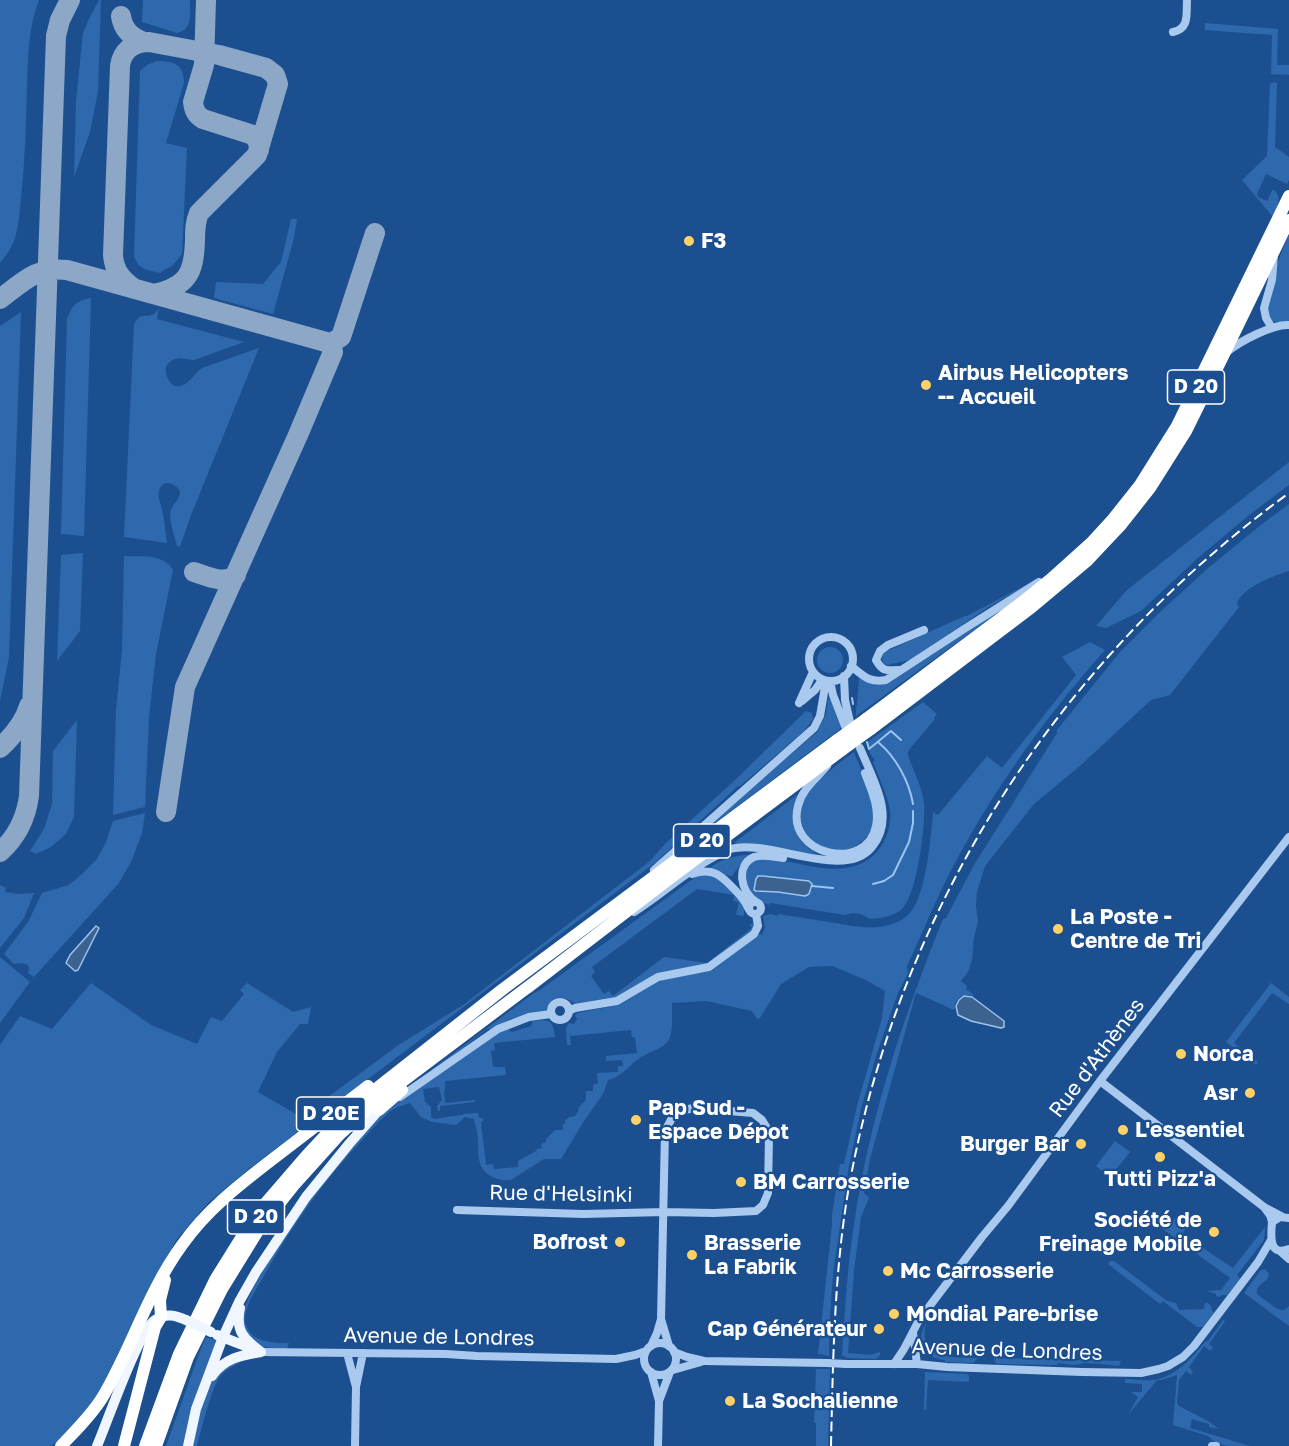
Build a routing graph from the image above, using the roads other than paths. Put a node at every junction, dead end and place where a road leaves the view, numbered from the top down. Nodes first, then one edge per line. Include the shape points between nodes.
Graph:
1 (1187, 0) edge
2 (1173, 32) dead end
3 (1289, 196) edge
4 (1289, 220) edge
5 (1274, 251) junction
6 (1289, 325) edge
7 (1272, 328) junction
8 (1224, 354) junction
9 (1075, 559) junction
10 (924, 630) dead end
11 (851, 666) junction
12 (902, 669) junction
13 (813, 672) junction
14 (844, 676) junction
15 (826, 680) junction
16 (869, 724) junction
17 (838, 748) junction
18 (1289, 837) edge
19 (801, 856) junction
20 (743, 871) junction
21 (681, 878) junction
22 (723, 878) junction
23 (752, 905) junction
24 (566, 942) junction
25 (569, 956) junction
26 (532, 984) junction
27 (503, 989) junction
28 (569, 1011) junction
29 (551, 1014) junction
30 (1100, 1081) junction
31 (379, 1110) junction
32 (1264, 1207) junction
33 (457, 1210) dead end
34 (664, 1212) junction
35 (1287, 1216) edge
36 (1272, 1222) junction
37 (1271, 1240) junction
38 (1282, 1250) edge
39 (174, 1256) junction
40 (1289, 1259) edge
41 (1258, 1262) junction
42 (245, 1292) junction
43 (161, 1317) junction
44 (661, 1319) junction
45 (913, 1330) junction
46 (223, 1337) junction
47 (648, 1348) junction
48 (672, 1349) junction
49 (261, 1352) junction
50 (347, 1353) junction
51 (363, 1353) junction
52 (134, 1355) junction
53 (616, 1359) junction
54 (705, 1361) junction
55 (894, 1364) junction
56 (917, 1364) junction
57 (649, 1370) junction
58 (671, 1371) junction
59 (356, 1387) junction
60 (659, 1401) junction
61 (196, 1409) junction
62 (61, 1446) edge
63 (98, 1446) edge
64 (124, 1446) edge
65 (146, 1446) edge
66 (157, 1446) edge
67 (188, 1446) edge
68 (355, 1446) edge
69 (658, 1446) edge

1 - 2 street via 1186,24
3 - 9 highway, D 20 via 1167,443 1140,485
4 - 5 highway, D 20
5 - 7 street via 1272,280 1264,308
5 - 8 highway, D 20
6 - 7 street
7 - 8 street
8 - 16 highway, D 20 via 1186,431 1156,478 1105,543 1032,607
9 - 12 street
9 - 16 highway, D 20
10 - 12 street via 888,645 877,656 885,670
11 - 12 street via 877,681
11 - 13 street via 852,654 846,645 828,638 811,650
11 - 14 street
13 - 15 street
13 - 15 street via 799,703
14 - 15 street
14 - 15 street via 848,724
15 - 24 street via 814,728
16 - 17 highway, D 20, bridge
17 - 19 street via 802,795 796,823 810,845 833,854 856,850 873,836 876,810 858,749 882,807 879,838 870,850 847,861
17 - 24 highway, D 20
17 - 25 highway, D 20
18 - 30 street, Rue d'Athènes
19 - 20 street via 753,857
19 - 21 street via 755,848 731,849
20 - 22 street
20 - 23 street via 744,889
21 - 22 street via 701,871
21 - 25 street
22 - 23 street
23 - 28 street via 751,913 756,914 758,926 753,934 709,968 658,977 617,1001
24 - 27 highway, D 20
25 - 26 highway, D 20
26 - 31 highway, D 20E
26 - 66 highway, D 20 via 379,1099 340,1134 294,1185 259,1229 222,1289 188,1357
27 - 39 highway, D 20E via 399,1062 232,1190 199,1223
27 - 65 highway, D 20 via 352,1109 264,1205 215,1280 193,1324
28 - 29 street via 562,1020
28 - 29 street via 565,1003 557,1002 552,1005
29 - 31 street via 528,1017 498,1029
30 - 32 street
30 - 45 street, Rue d'Athènes
31 - 42 main road, D 20E via 306,1197
32 - 35 street
32 - 36 street
33 - 34 street, Rue d'Helsinki
34 - 34 street, Rue d'Helsinki via 756,1211 763,1205 768,1193 769,1135 762,1120 748,1112 693,1108 672,1118 665,1131
34 - 44 street, Rue d'Helsinki
35 - 36 street
36 - 37 street
37 - 38 street via 1272,1245
37 - 41 street, Avenue de Londres
38 - 40 street
38 - 41 street, Avenue de Londres
39 - 43 highway, D 20E via 161,1292
39 - 62 highway, D 20E via 100,1400
41 - 56 street, Avenue de Londres via 1189,1352 1159,1370 1082,1372
42 - 46 main road, D 20E
42 - 49 main road via 238,1327
43 - 46 main road, bridge via 172,1315
43 - 52 main road, D 20E via 151,1323
43 - 64 highway, D 20E via 155,1327
44 - 47 street, Rue d'Helsinki
44 - 48 street, Rue d'Helsinki
45 - 55 street, Rue d'Athènes
45 - 56 street
46 - 49 main road
46 - 61 main road, D 20E
47 - 48 street via 661,1343
47 - 53 street, Avenue de Londres
47 - 57 street via 644,1359
48 - 54 street, Avenue de Londres
48 - 58 street via 676,1361
49 - 50 street, Avenue de Londres
49 - 61 main road via 237,1356 216,1369
50 - 51 street, Avenue de Londres
50 - 59 street
51 - 53 street, Avenue de Londres
51 - 59 street
52 - 62 main road, D 20E via 83,1431
52 - 63 main road, D 20E
53 - 57 street, Avenue de Londres
54 - 55 street, Avenue de Londres, bridge
54 - 58 street, Avenue de Londres
55 - 56 street, Avenue de Londres
57 - 58 street via 661,1375
57 - 60 street
58 - 60 street
59 - 68 street
60 - 69 street
61 - 67 main road, D 20E

